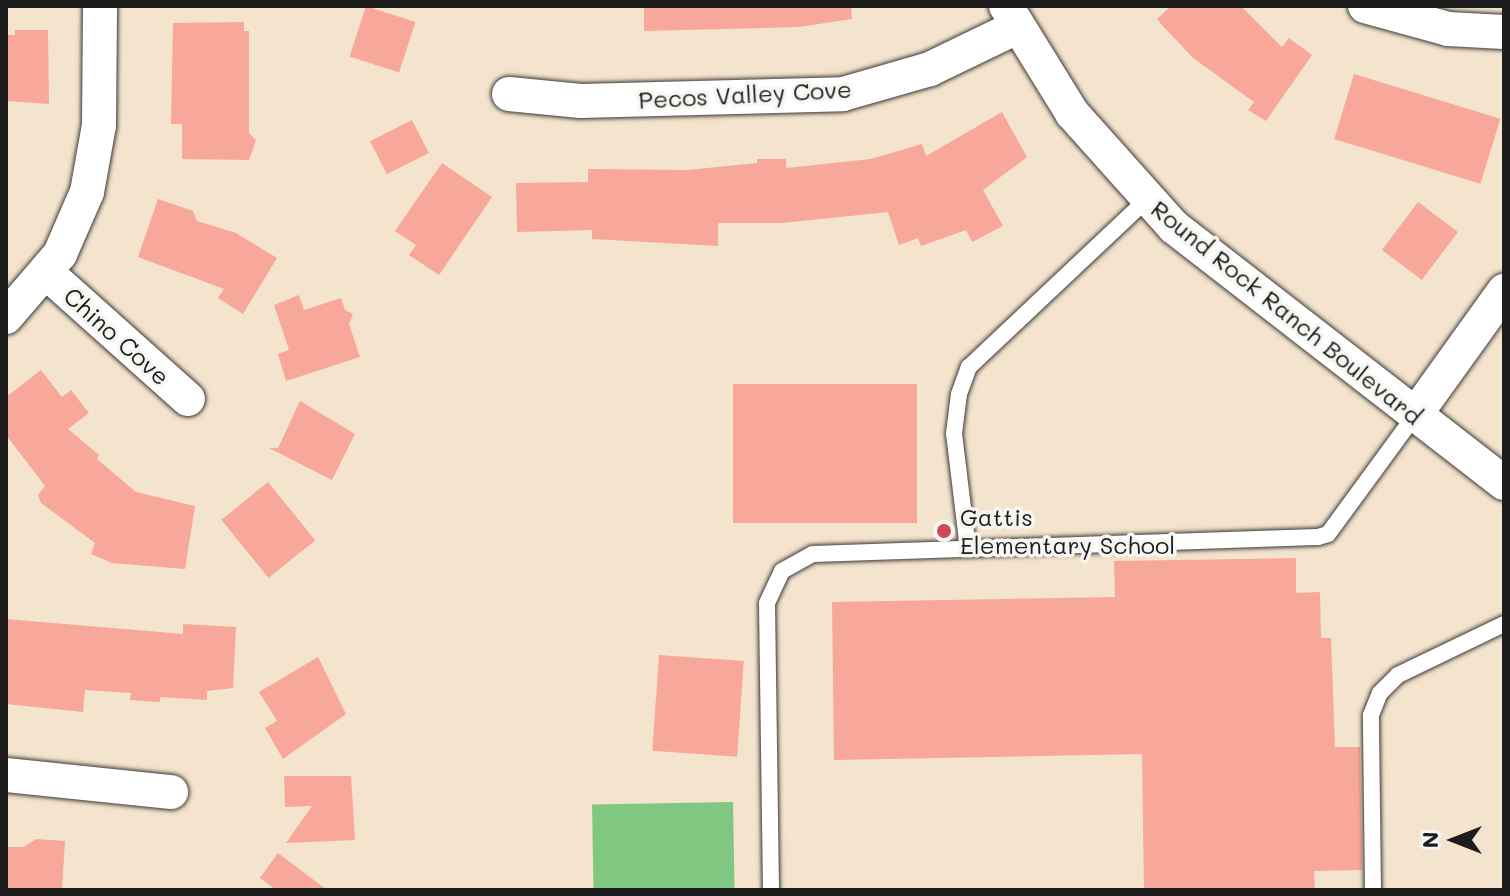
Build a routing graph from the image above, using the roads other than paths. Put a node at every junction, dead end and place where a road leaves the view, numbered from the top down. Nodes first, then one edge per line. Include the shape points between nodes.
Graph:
1 (100, 6) edge
2 (1365, 6) edge
3 (1012, 17) edge
4 (1504, 32) edge
5 (509, 94) dead end
6 (1147, 199) junction
7 (47, 273) junction
8 (1504, 291) edge
9 (6, 317) edge
10 (188, 399) dead end
11 (1415, 415) junction
12 (1504, 483) edge
13 (968, 549) junction
14 (1504, 624) edge
15 (6, 775) edge
16 (171, 792) dead end
17 (771, 890) edge
18 (1373, 890) edge

1 - 7 street via 97,147 80,213
2 - 4 street via 1448,29
3 - 5 street, Pecos Valley Cove via 930,69 843,94 581,101
3 - 6 street, Round Rock Ranch Boulevard via 1072,113
6 - 11 street, Round Rock Ranch Boulevard via 1174,227
6 - 13 lane via 969,367 954,434
7 - 9 street
7 - 10 street, Chino Cove
8 - 11 street
11 - 12 street, Round Rock Ranch Boulevard
11 - 13 lane via 1328,534 1318,537
13 - 17 lane via 813,554 782,571 767,603
14 - 18 lane via 1398,675 1380,693 1371,715
15 - 16 street

